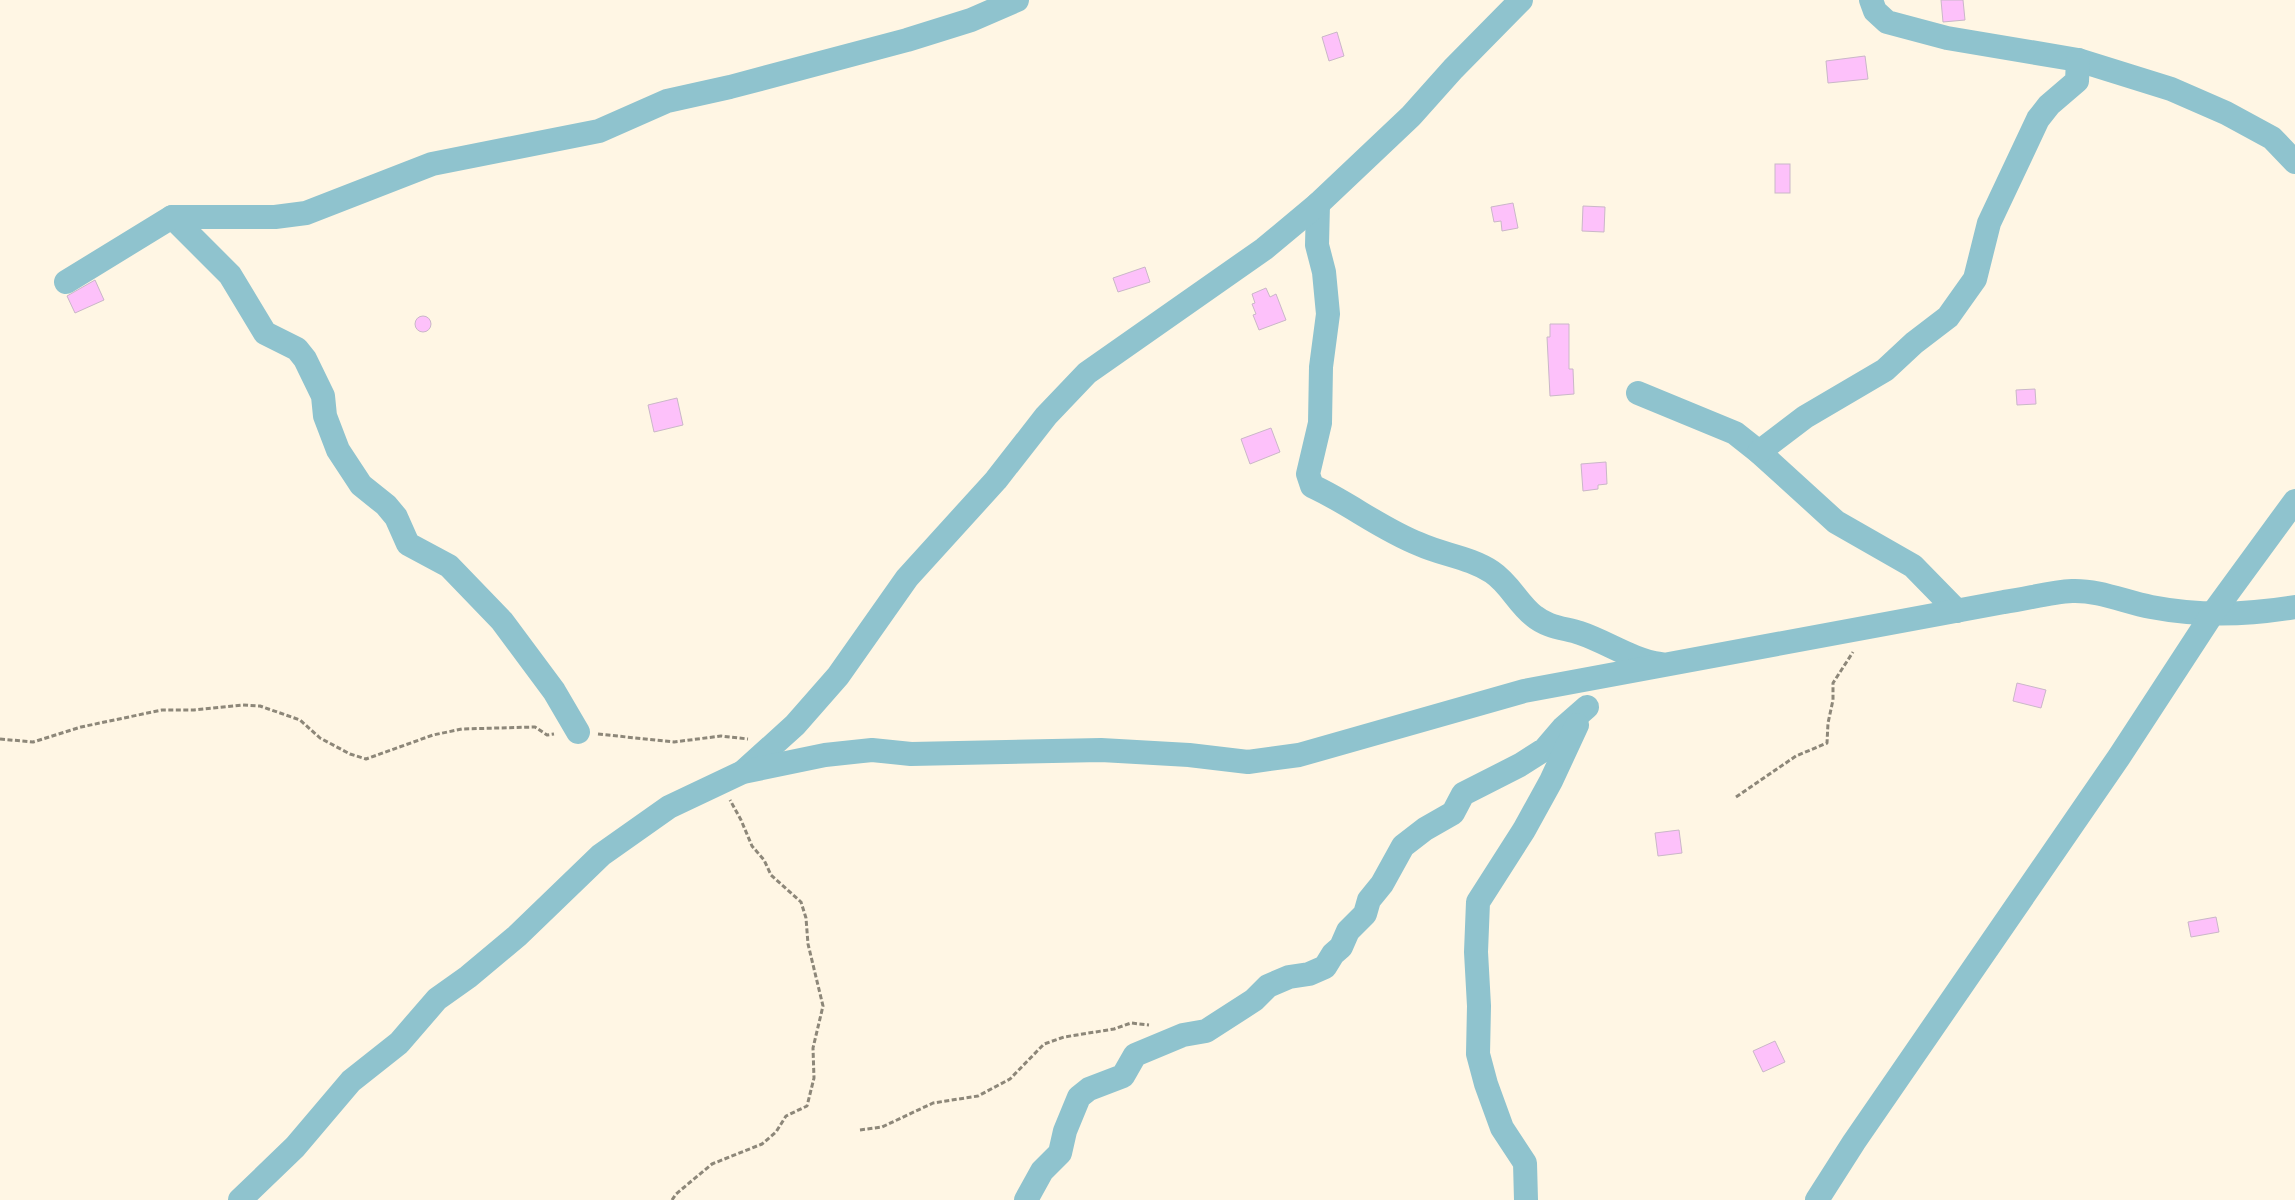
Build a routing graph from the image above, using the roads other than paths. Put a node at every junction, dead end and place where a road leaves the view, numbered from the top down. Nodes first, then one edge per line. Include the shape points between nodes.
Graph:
1 (1017, 0) edge
2 (1521, 0) edge
3 (1871, 0) edge
4 (2078, 60) junction
5 (2295, 162) edge
6 (1318, 204) junction
7 (172, 217) junction
8 (66, 282) dead end
9 (1638, 393) dead end
10 (1760, 452) junction
11 (2295, 501) edge
12 (2295, 607) edge
13 (1957, 611) junction
14 (2213, 613) junction
15 (1609, 644) junction
16 (1665, 664) junction
17 (1611, 675) junction
18 (1588, 707) junction
19 (578, 732) road end
20 (743, 772) junction
21 (240, 1200) edge
22 (1026, 1200) edge
23 (1526, 1200) edge
24 (1817, 1200) edge

1 - 7 street via 971,20 907,40 667,101 599,131 432,164 306,212 275,217
2 - 6 street via 1411,116
3 - 4 street via 1887,22 1947,38
4 - 5 street via 2171,89 2226,113 2272,138
4 - 10 street via 2077,81 2038,119 1989,223 1975,279 1948,317 1885,370 1805,417
6 - 15 street via 1317,245 1324,272 1328,314 1321,367 1320,423 1308,474 1312,486 1396,534 1462,557 1492,572 1507,584 1534,617 1550,626 1579,632
6 - 20 street via 1264,249 1087,373 907,578 838,676 795,725
7 - 8 street
7 - 19 street via 230,275 265,333 297,349 306,359 322,396 325,416 338,450 360,485 386,504 408,544 449,566 502,621 554,691
9 - 10 street via 1735,433
10 - 13 street via 1836,522 1913,566
11 - 14 street
12 - 14 street via 2260,613
13 - 14 street via 2073,591 2110,596 2151,607
13 - 16 street
14 - 24 street via 2119,757
15 - 16 street via 1648,662
15 - 17 street
16 - 17 street
17 - 18 street
17 - 20 street via 1524,691 1298,755 1248,762 1101,750 911,754 872,750 825,755
18 - 22 street via 1545,749 1463,794 1453,813 1403,846 1369,900 1365,914 1348,931 1341,947 1325,967 1268,986 1254,1000 1206,1031 1183,1034 1134,1055 1123,1076 1088,1089 1079,1097 1060,1153 1042,1171
18 - 23 street via 1529,822 1478,902 1478,1054 1502,1128 1525,1163
20 - 21 street via 669,807 601,855 517,936 436,999 399,1043 350,1081 295,1147

